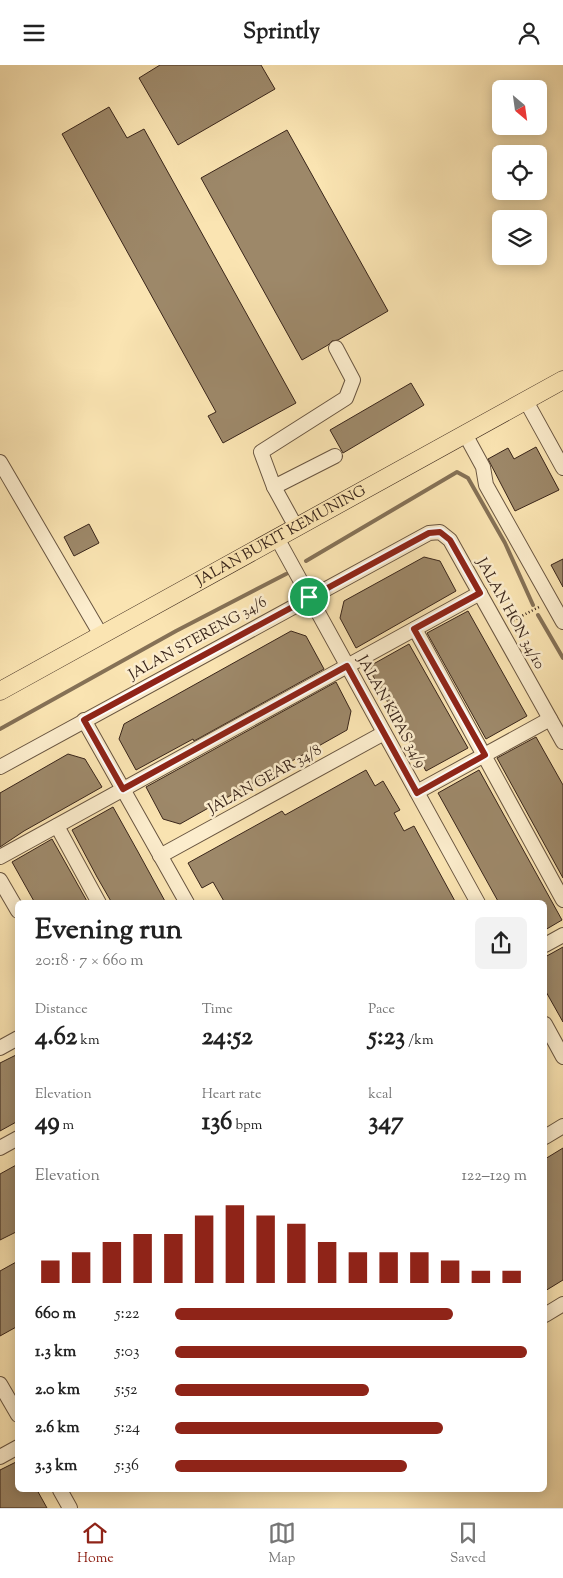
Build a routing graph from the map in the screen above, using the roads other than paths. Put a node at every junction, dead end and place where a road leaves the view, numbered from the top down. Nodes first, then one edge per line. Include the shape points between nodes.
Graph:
1 (336, 348) dead end
2 (563, 380) edge
3 (526, 401) junction
4 (465, 434) junction
5 (335, 456) dead end
6 (0, 463) edge
7 (563, 469) edge
8 (274, 487) junction
9 (296, 527) junction
10 (440, 532) joint
11 (277, 538) junction
12 (480, 593) junction
13 (309, 597) junction
14 (557, 597) edge
15 (563, 622) edge
16 (414, 629) junction
17 (101, 635) junction
18 (347, 666) junction
19 (0, 691) edge
20 (550, 719) junction
21 (84, 720) junction
22 (384, 733) junction
23 (563, 742) edge
24 (485, 755) junction
25 (0, 767) edge
26 (123, 789) junction
27 (417, 793) junction
28 (57, 826) junction
29 (160, 856) junction
30 (0, 857) edge
31 (0, 880) edge
32 (97, 900) edge
33 (185, 900) edge
34 (476, 900) edge
35 (563, 900) edge
36 (15, 906) edge
37 (563, 935) edge
38 (547, 944) edge
39 (547, 1029) edge
40 (15, 1040) edge
41 (0, 1048) edge
42 (563, 1057) edge
43 (563, 1126) edge
44 (547, 1136) edge
45 (15, 1140) edge
46 (0, 1148) edge
47 (563, 1304) edge
48 (547, 1314) edge
49 (0, 1384) edge
50 (15, 1410) edge
51 (15, 1449) edge
52 (0, 1457) edge
53 (61, 1492) edge
54 (70, 1508) edge

1 - 8 street via 354,379 346,399 261,452
2 - 3 main road, JALAN BUKIT KEMUNING
3 - 4 main road, JALAN BUKIT KEMUNING
3 - 7 street
4 - 9 main road, JALAN BUKIT KEMUNING
4 - 14 street via 483,467 486,485
5 - 8 street
6 - 17 street
8 - 9 street
9 - 11 main road, JALAN BUKIT KEMUNING
10 - 12 street, JALAN HON 34/10 via 450,540
10 - 13 street, JALAN STERENG 34/6 via 429,533
11 - 13 street, JALAN KIPAS 34/9
11 - 17 main road, JALAN BUKIT KEMUNING
12 - 16 street
12 - 20 street, JALAN HON 34/10
13 - 18 street, JALAN KIPAS 34/9
13 - 21 street, JALAN STERENG 34/6
14 - 15 street
16 - 18 street
16 - 24 street
17 - 19 main road, JALAN BUKIT KEMUNING
18 - 22 street, JALAN KIPAS 34/9
18 - 26 street
20 - 23 street, JALAN HON 34/10
20 - 24 street
21 - 25 street, JALAN STERENG 34/6
21 - 26 street
22 - 27 street, JALAN KIPAS 34/9
22 - 29 street, JALAN GEAR 34/8
24 - 27 street
24 - 35 street
26 - 28 street
26 - 29 street
27 - 34 street, JALAN KIPAS 34/9
28 - 30 street
28 - 32 street
29 - 33 street
31 - 36 street
37 - 38 street
39 - 42 street
40 - 41 street
43 - 44 street
45 - 46 street
47 - 48 street
49 - 50 street
51 - 52 street
53 - 54 street

